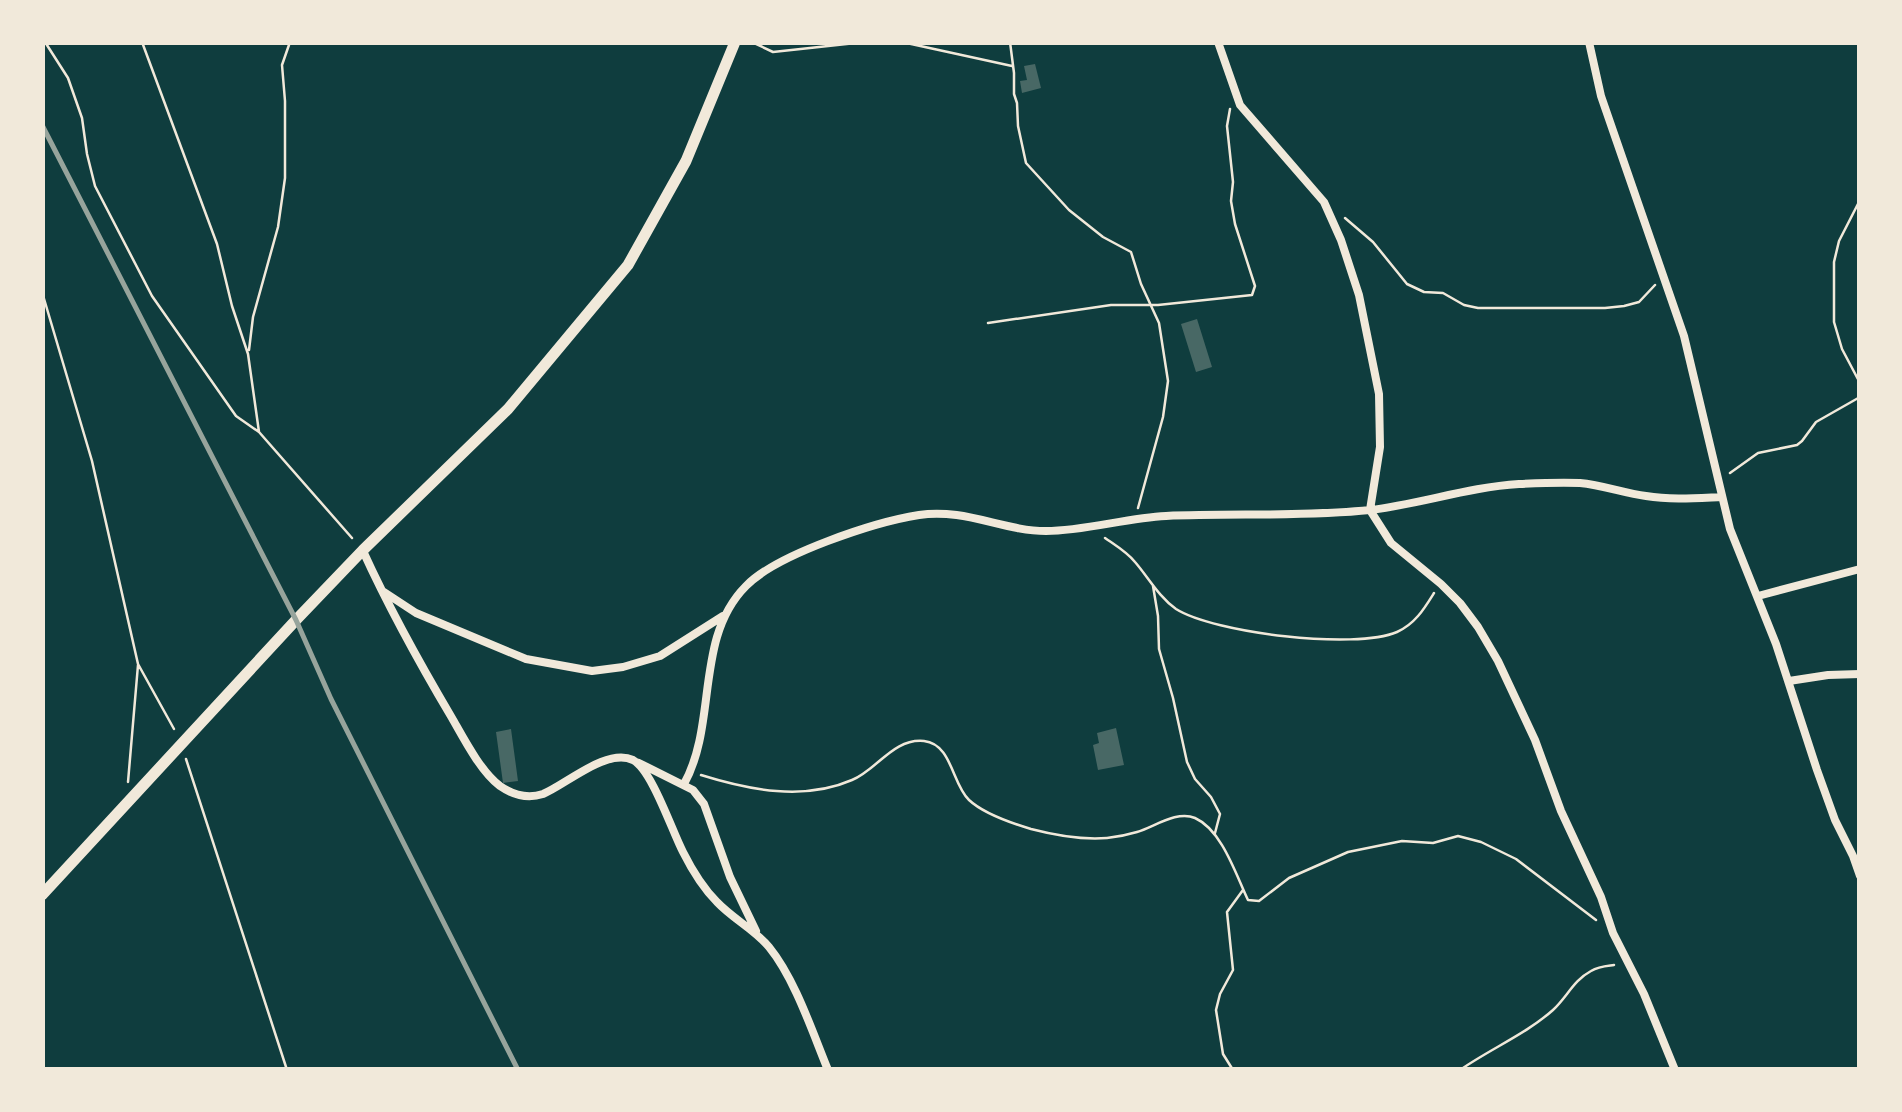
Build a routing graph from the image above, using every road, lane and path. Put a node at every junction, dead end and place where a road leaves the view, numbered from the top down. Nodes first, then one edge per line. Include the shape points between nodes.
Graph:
1 (45, 42) edge
2 (142, 42) edge
3 (290, 42) edge
4 (734, 42) edge
5 (752, 42) edge
6 (865, 42) edge
7 (902, 42) edge
8 (1010, 42) edge
9 (1218, 42) edge
10 (1589, 42) edge
11 (1012, 66) junction
12 (1232, 88) junction
13 (1860, 200) edge
14 (1324, 202) junction
15 (1663, 276) junction
16 (42, 292) edge
17 (1152, 305) junction
18 (988, 323) dead end
19 (248, 354) junction
20 (1860, 384) edge
21 (1860, 397) edge
22 (259, 432) junction
23 (1718, 483) junction
24 (1722, 497) junction
25 (1370, 510) junction
26 (1135, 518) junction
27 (1086, 526) junction
28 (363, 550) junction
29 (1860, 569) edge
30 (1152, 584) junction
31 (1440, 584) junction
32 (380, 590) junction
33 (1758, 596) junction
34 (723, 616) junction
35 (138, 664) junction
36 (1860, 674) edge
37 (1789, 682) junction
38 (182, 744) junction
39 (636, 761) junction
40 (690, 772) junction
41 (684, 784) junction
42 (126, 805) junction
43 (1215, 835) junction
44 (1860, 876) edge
45 (1244, 889) junction
46 (42, 895) edge
47 (1613, 933) junction
48 (758, 935) junction
49 (1630, 964) junction
50 (288, 1070) edge
51 (828, 1070) edge
52 (1234, 1070) edge
53 (1460, 1070) edge
54 (1675, 1070) edge

1 - 22 path via 82,118 95,186 152,296 236,416
2 - 19 path via 217,244
3 - 19 path via 282,65 285,178
4 - 28 highway via 686,161 628,266 508,409
5 - 6 path via 773,52
7 - 11 path
8 - 11 path
9 - 12 street
10 - 15 street
11 - 17 path via 1026,163 1069,210 1131,252
12 - 14 street via 1246,114
12 - 17 path via 1231,201 1254,292
13 - 20 path via 1834,262 1834,322
14 - 15 path via 1374,242 1407,284 1464,305 1624,306 1639,302
14 - 25 street via 1358,296 1379,394 1380,447
15 - 23 street
16 - 35 path via 92,461
17 - 18 path
17 - 26 path via 1168,381
19 - 22 path
21 - 23 path via 1816,422 1802,442 1758,453
22 - 28 path
23 - 24 street
24 - 25 street via 1540,483
24 - 33 street
25 - 26 street
25 - 31 street via 1391,543
26 - 27 street
27 - 30 path via 1132,558
27 - 34 street via 1048,531 936,514 851,532 748,582
28 - 32 street
28 - 38 highway
29 - 33 street
30 - 31 path via 1173,607 1204,620 1336,640 1380,636 1410,624
30 - 43 path via 1159,649 1187,762 1220,814
31 - 47 street via 1478,626 1498,662
32 - 34 street via 416,613 526,660 592,672 660,656
32 - 39 street via 472,752 498,785 538,796 599,762
33 - 37 street
34 - 40 street
35 - 38 path
35 - 42 path
36 - 37 street
37 - 44 street
38 - 42 highway
38 - 50 path
39 - 41 street
39 - 48 street via 698,878 716,902
40 - 41 street
40 - 43 path via 730,784 806,792 852,780 900,746 924,741 940,748 968,799 1016,824 1094,838 1184,815
41 - 48 street via 704,804
42 - 46 highway
43 - 45 path
45 - 47 path via 1248,900 1259,901 1289,878 1348,852 1458,836 1516,858
45 - 52 path via 1227,912 1234,961 1216,1010 1222,1054
47 - 49 street
48 - 51 street via 783,969
49 - 53 path via 1589,972 1554,1009
49 - 54 street

